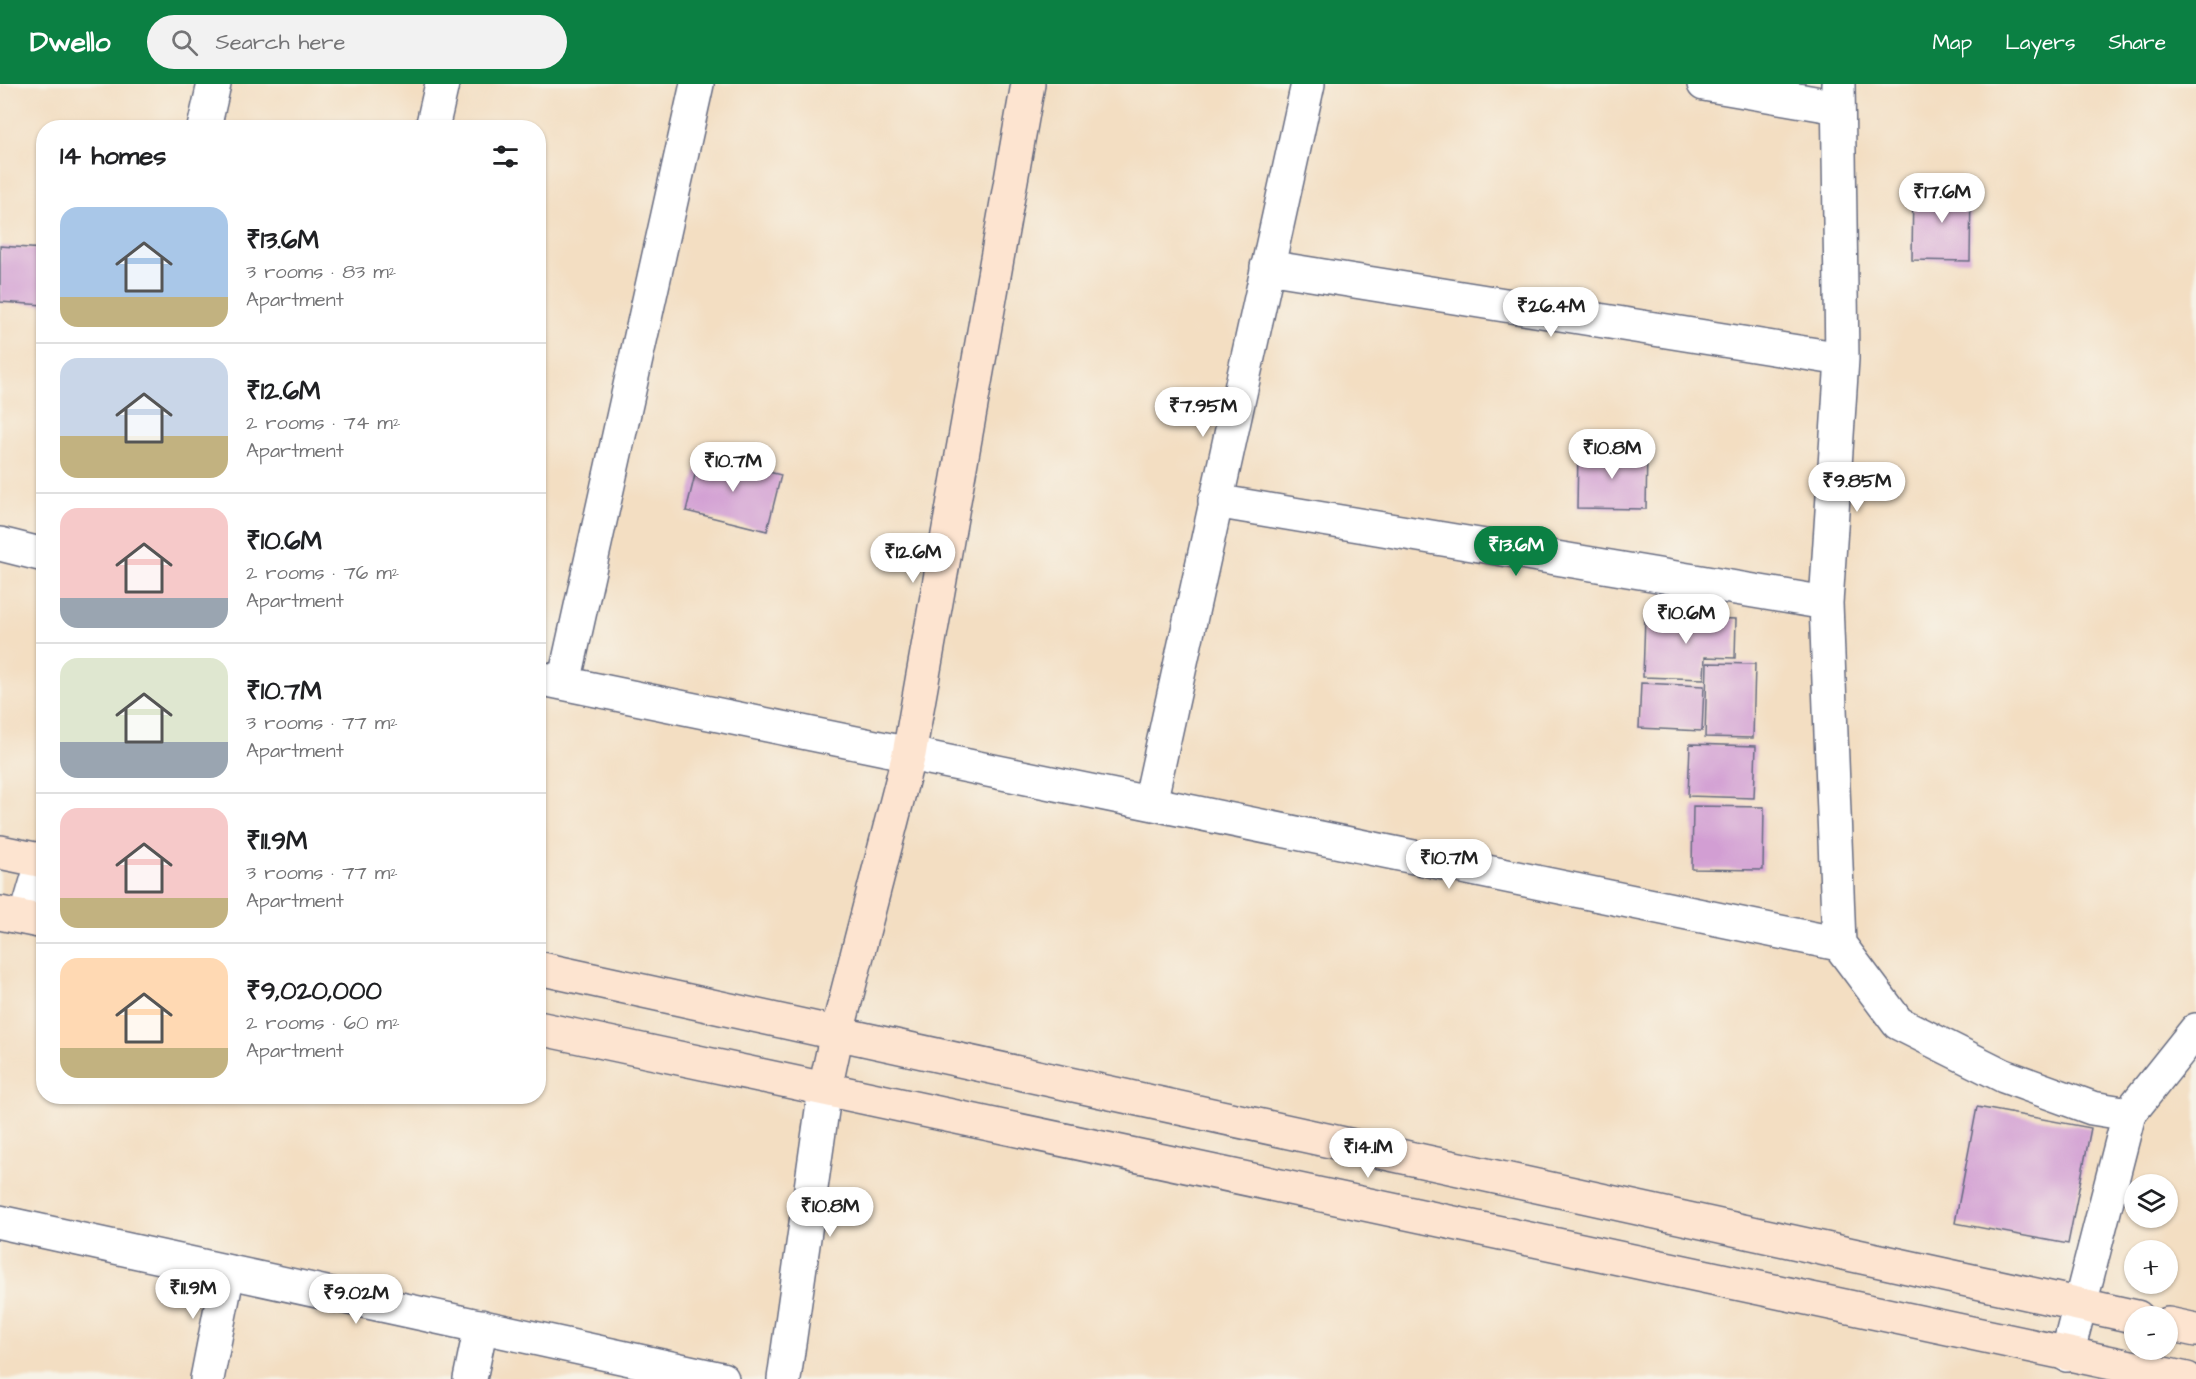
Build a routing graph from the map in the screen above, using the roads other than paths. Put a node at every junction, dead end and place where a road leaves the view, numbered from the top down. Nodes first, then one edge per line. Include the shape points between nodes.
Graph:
1 (214, 84) edge
2 (442, 84) edge
3 (697, 84) edge
4 (1028, 84) edge
5 (1308, 84) edge
6 (1704, 84) edge
7 (1838, 95) edge
8 (206, 120) edge
9 (434, 120) edge
10 (1267, 267) junction
11 (1842, 359) junction
12 (1215, 501) junction
13 (0, 544) edge
14 (36, 553) edge
15 (1826, 603) junction
16 (551, 680) edge
17 (909, 754) junction
18 (1150, 803) junction
19 (0, 852) edge
20 (36, 859) edge
21 (36, 880) edge
22 (23, 918) edge
23 (1839, 944) junction
24 (546, 970) edge
25 (546, 1030) edge
26 (2196, 1030) edge
27 (837, 1033) junction
28 (825, 1089) junction
29 (2129, 1114) junction
30 (0, 1222) edge
31 (228, 1272) junction
32 (2079, 1305) junction
33 (2124, 1314) edge
34 (481, 1326) junction
35 (2178, 1326) edge
36 (2196, 1330) edge
37 (2067, 1354) junction
38 (207, 1379) edge
39 (470, 1379) edge
40 (722, 1379) edge
41 (784, 1379) edge
42 (2187, 1379) edge

1 - 8 street
2 - 9 street
3 - 16 street
4 - 17 street
5 - 10 street
6 - 7 street
7 - 11 street
10 - 11 street
10 - 12 street
11 - 15 street
12 - 15 street
12 - 18 street
13 - 14 street
15 - 23 street
16 - 17 street
17 - 18 street
17 - 27 street
18 - 23 street
19 - 20 street
21 - 22 street
23 - 29 street via 1898,1023 2004,1076 2092,1108
24 - 27 street
25 - 28 street
26 - 29 street
27 - 28 street
27 - 32 street
28 - 37 street
28 - 41 street
29 - 32 street
30 - 31 street
31 - 34 street
31 - 38 street
32 - 33 street
32 - 37 street
34 - 39 street
34 - 40 street
35 - 36 street
37 - 42 street

